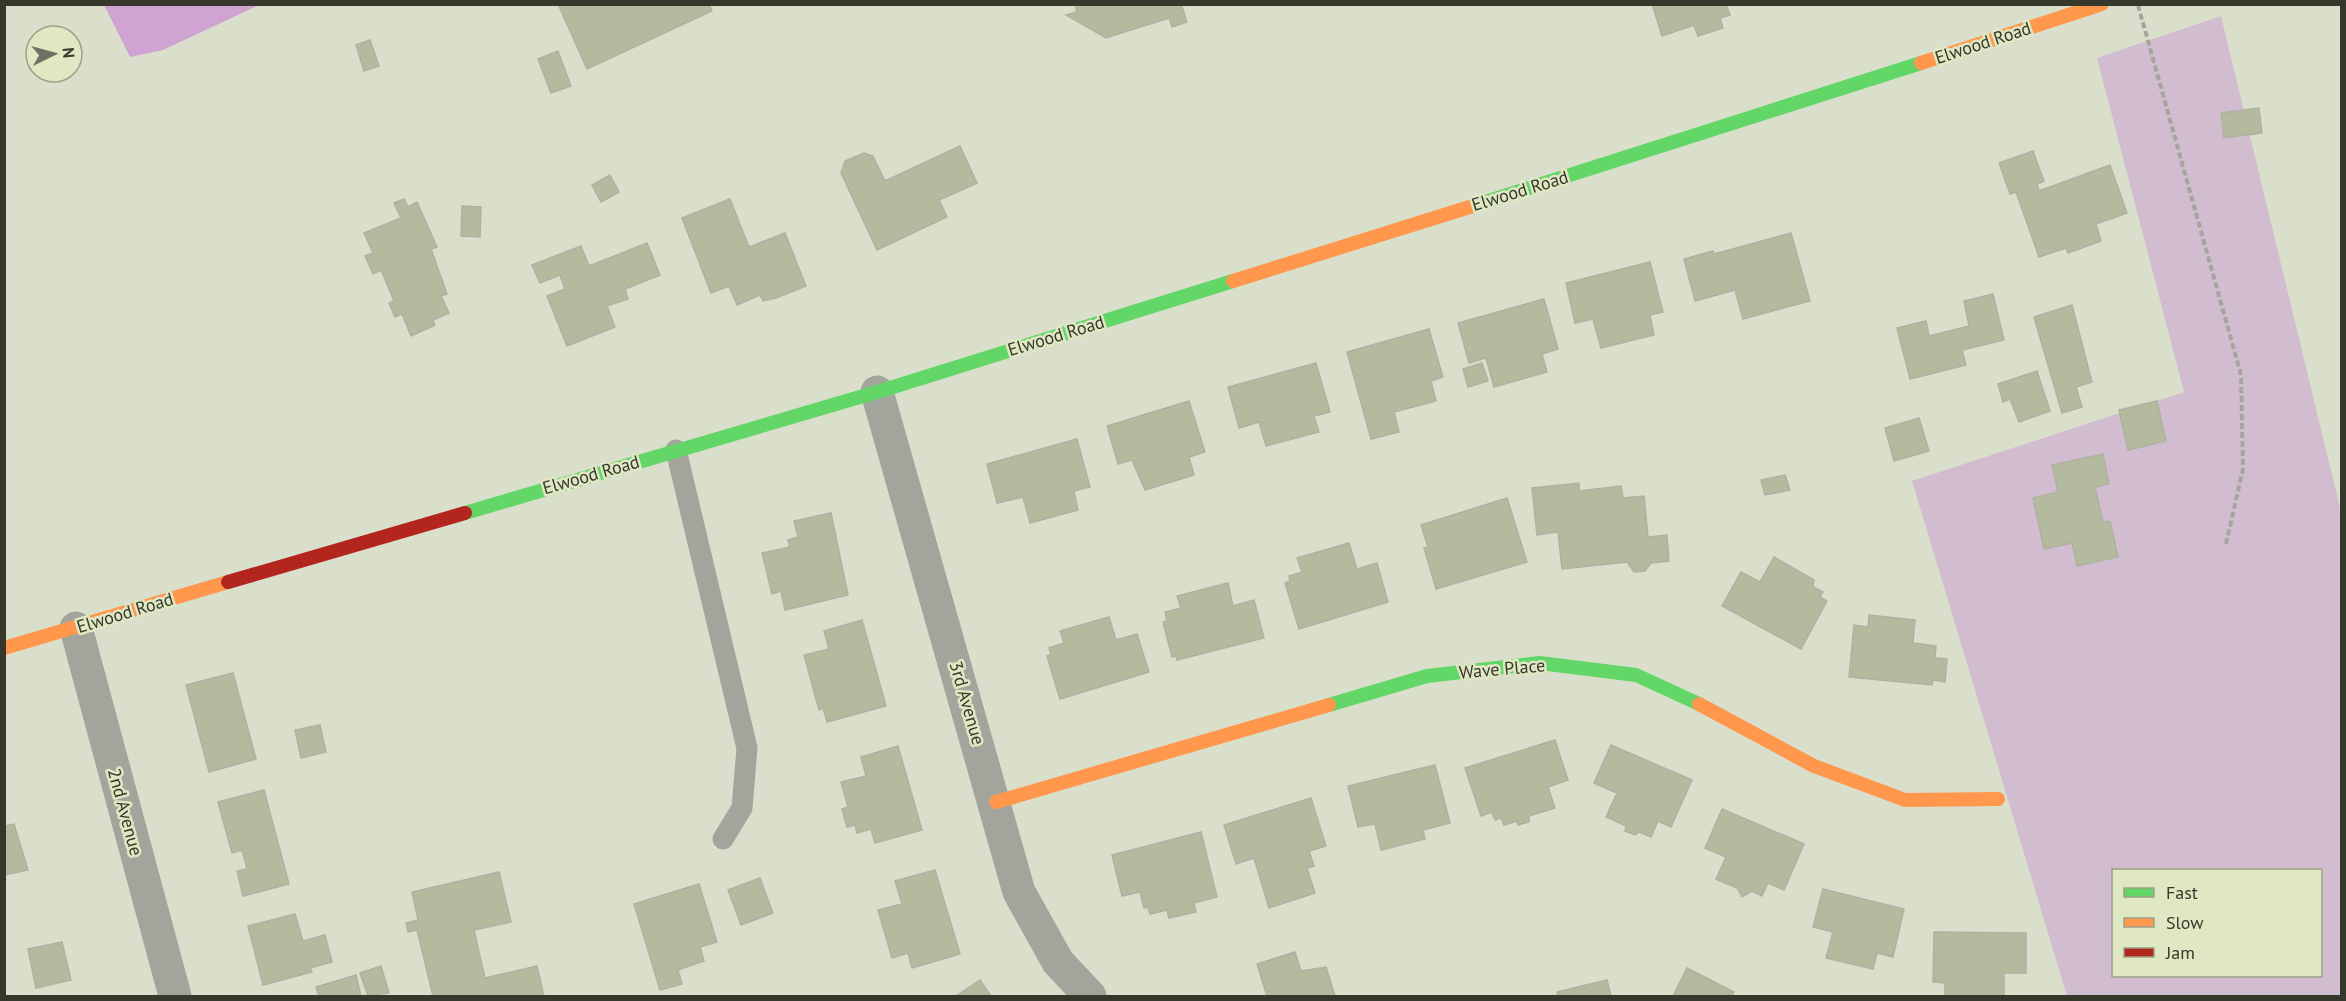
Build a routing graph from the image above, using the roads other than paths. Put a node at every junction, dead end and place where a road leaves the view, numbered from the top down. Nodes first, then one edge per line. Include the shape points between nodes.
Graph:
1 (2102, 4) edge
2 (877, 392) junction
3 (676, 450) junction
4 (76, 628) junction
5 (4, 648) edge
6 (1998, 799) dead end
7 (996, 802) junction
8 (723, 839) dead end
9 (175, 996) edge
10 (1090, 996) edge

1 - 2 main road, Elwood Road
2 - 3 main road, Elwood Road
2 - 7 street, 3rd Avenue
3 - 4 main road, Elwood Road
3 - 8 lane via 747,748 742,808
4 - 5 main road, Elwood Road
4 - 9 street, 2nd Avenue
6 - 7 main road, Wave Place via 1905,800 1814,766 1726,717 1636,675 1540,663 1427,676
7 - 10 street, 3rd Avenue via 1019,892 1058,962

